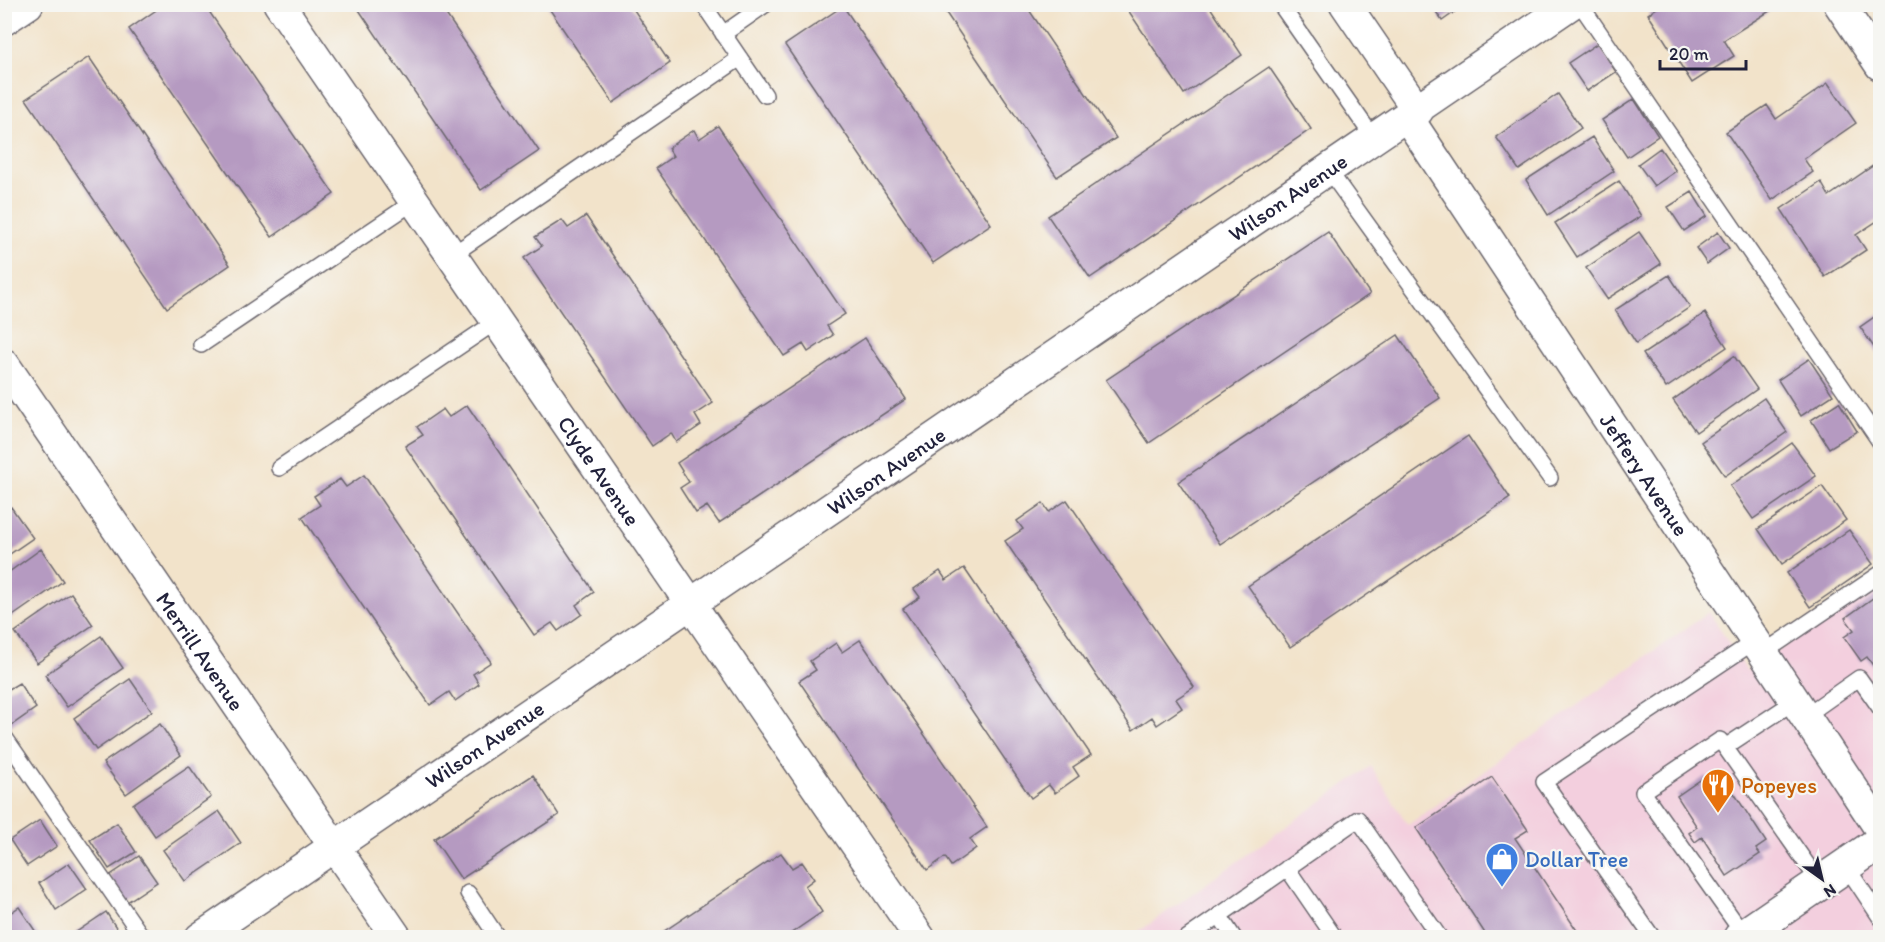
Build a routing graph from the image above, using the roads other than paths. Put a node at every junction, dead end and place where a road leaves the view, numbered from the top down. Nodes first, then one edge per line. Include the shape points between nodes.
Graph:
1 (28, 4) edge
2 (279, 4) edge
3 (703, 4) edge
4 (766, 4) edge
5 (1280, 4) edge
6 (1345, 4) edge
7 (1571, 4) edge
8 (1580, 4) edge
9 (1839, 4) edge
10 (4, 20) edge
11 (723, 34) junction
12 (740, 58) junction
13 (1881, 65) edge
14 (765, 95) dead end
15 (1413, 115) junction
16 (1375, 140) junction
17 (1329, 171) junction
18 (415, 201) junction
19 (452, 255) junction
20 (497, 321) junction
21 (201, 345) dead end
22 (4, 364) edge
23 (1881, 442) edge
24 (279, 468) dead end
25 (1550, 478) dead end
26 (1881, 574) edge
27 (692, 603) junction
28 (1759, 647) junction
29 (1881, 708) edge
30 (1800, 709) junction
31 (4, 736) edge
32 (1725, 747) junction
33 (1881, 829) edge
34 (1881, 842) edge
35 (335, 846) junction
36 (1287, 868) junction
37 (1833, 875) junction
38 (468, 893) dead end
39 (1219, 915) junction
40 (1881, 917) edge
41 (492, 935) edge
42 (1742, 936) edge
43 (143, 938) edge
44 (200, 938) edge
45 (397, 938) edge
46 (920, 938) edge
47 (1187, 938) edge
48 (1234, 938) edge
49 (1335, 938) edge
50 (1440, 938) edge
51 (1653, 938) edge

1 - 10 street
2 - 18 street, Clyde Avenue
3 - 11 lane
4 - 11 lane
5 - 16 lane
6 - 15 street, Jeffery Avenue
7 - 15 street, Wilson Avenue
8 - 23 lane
9 - 13 street
11 - 12 lane
12 - 14 lane
12 - 19 lane
15 - 16 street, Wilson Avenue
15 - 28 street, Jeffery Avenue
16 - 17 street, Wilson Avenue
17 - 25 lane
17 - 27 street, Wilson Avenue
18 - 19 street, Clyde Avenue
18 - 21 lane
19 - 20 street, Clyde Avenue
20 - 24 lane
20 - 27 street, Clyde Avenue
22 - 35 street, Merrill Avenue
26 - 28 lane
27 - 35 street, Wilson Avenue
27 - 46 street, Clyde Avenue
28 - 30 street, Jeffery Avenue
28 - 51 lane via 1544,782
29 - 30 lane via 1859,678
30 - 32 lane
30 - 33 street, Jeffery Avenue
31 - 43 lane
32 - 37 lane
32 - 42 lane via 1720,740 1643,792
34 - 37 main road
35 - 44 street, Wilson Avenue
35 - 45 street, Merrill Avenue
36 - 39 lane
36 - 49 lane
36 - 50 lane via 1358,819
37 - 40 lane
37 - 42 main road
38 - 41 lane
39 - 47 lane
39 - 48 lane

